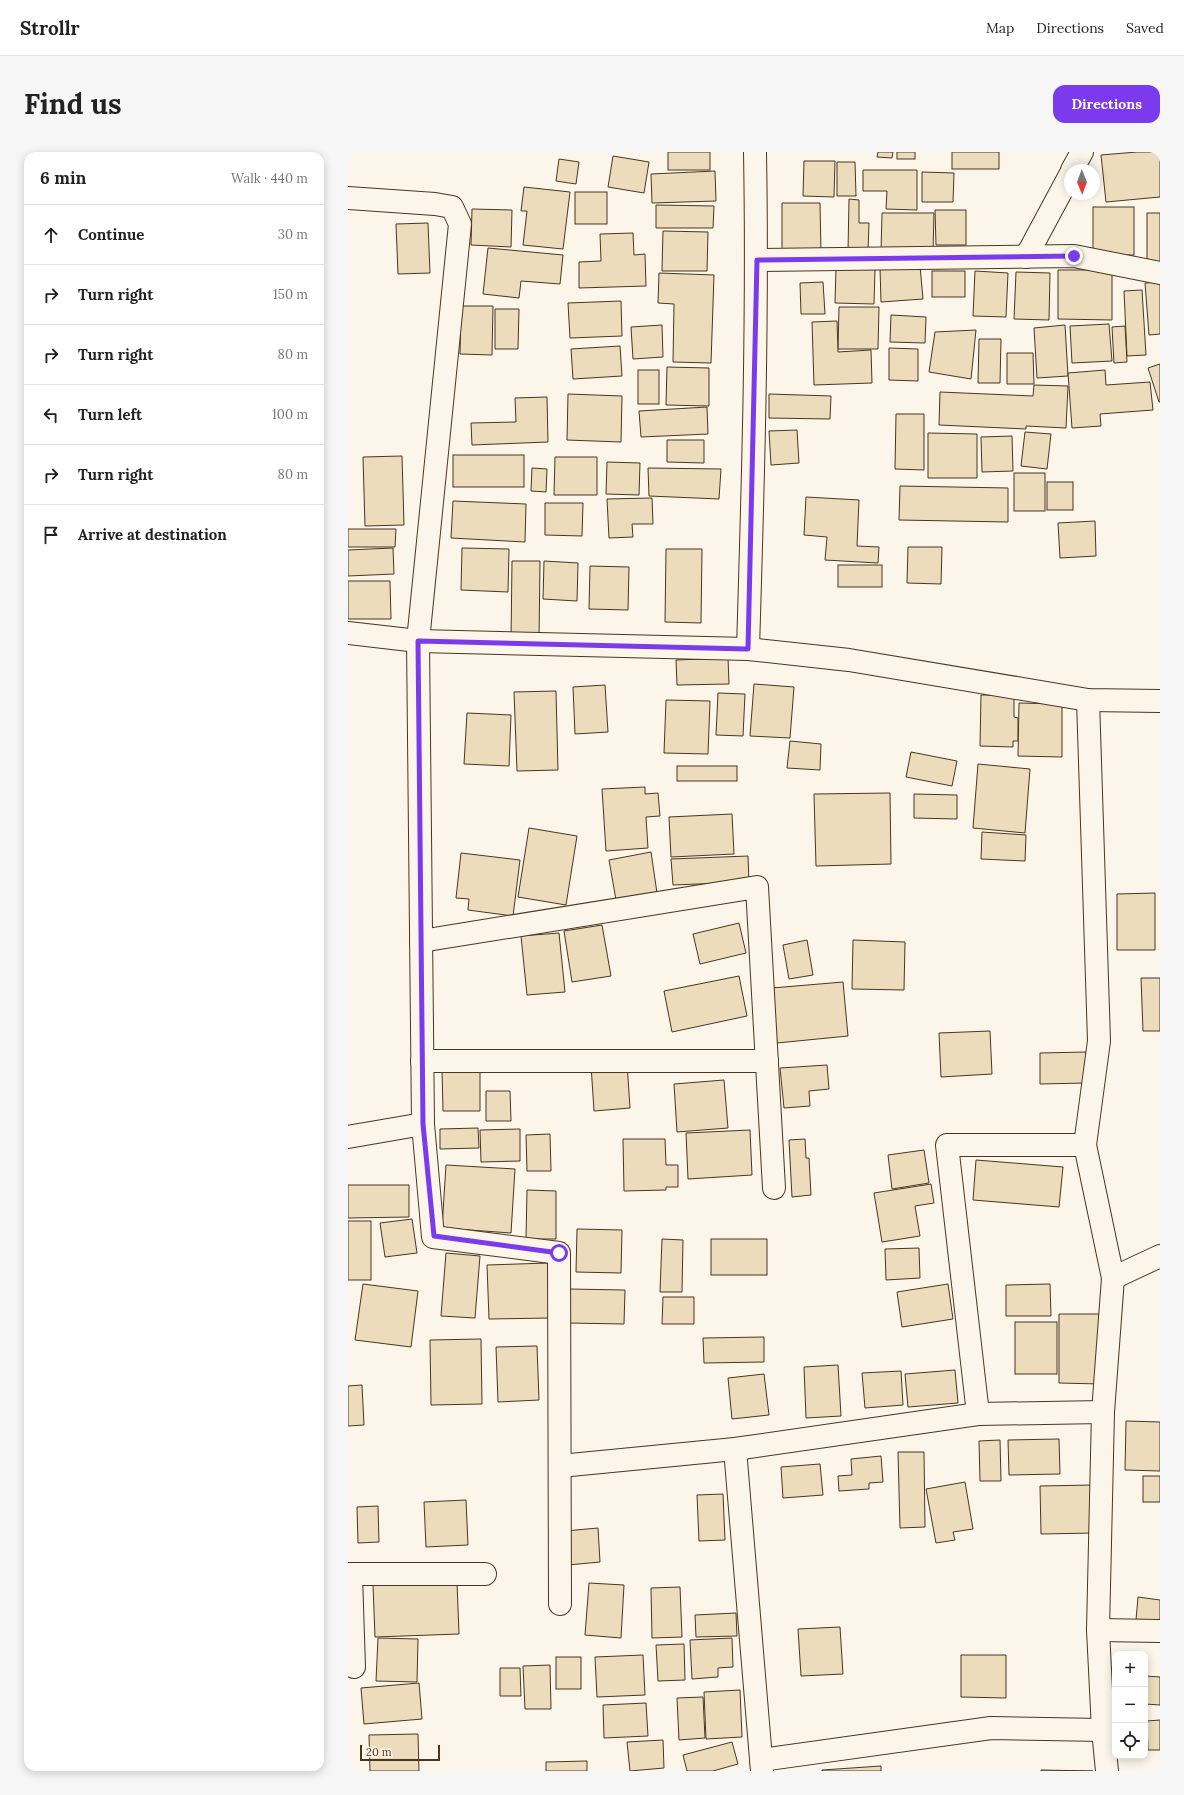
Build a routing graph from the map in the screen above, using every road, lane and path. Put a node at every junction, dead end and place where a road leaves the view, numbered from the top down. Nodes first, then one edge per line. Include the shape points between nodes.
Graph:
1 (755, 152) edge
2 (1082, 152) edge
3 (1075, 164) edge
4 (1064, 186) edge
5 (348, 198) edge
6 (1026, 257) junction
7 (757, 260) junction
8 (1160, 273) edge
9 (348, 633) edge
10 (418, 641) junction
11 (748, 649) junction
12 (1088, 700) junction
13 (1160, 701) edge
14 (421, 941) junction
15 (767, 1060) junction
16 (422, 1061) junction
17 (423, 1124) junction
18 (348, 1137) edge
19 (1085, 1145) junction
20 (774, 1188) dead end
21 (1160, 1256) edge
22 (1113, 1278) junction
23 (1103, 1412) junction
24 (978, 1414) junction
25 (735, 1449) junction
26 (560, 1466) junction
27 (485, 1574) dead end
28 (349, 1575) edge
29 (560, 1604) dead end
30 (1098, 1630) junction
31 (1160, 1631) edge
32 (354, 1667) dead end
33 (1103, 1730) junction
34 (761, 1766) edge
35 (1107, 1771) edge

1 - 7 street
2 - 3 street
4 - 6 street
5 - 10 street via 452,207 460,224
6 - 7 street
6 - 8 street via 1074,256
7 - 11 street
9 - 10 street
10 - 11 street
10 - 14 street
11 - 12 street via 848,660
12 - 13 street
12 - 19 street via 1099,1041
14 - 15 street via 757,887
14 - 16 street
15 - 16 street
15 - 20 street
16 - 17 street
17 - 18 street
17 - 26 street via 434,1236 559,1253
19 - 22 street
19 - 24 street via 947,1145
21 - 22 street
22 - 23 street
23 - 24 street
23 - 30 street
24 - 25 street
25 - 26 street
25 - 34 street
26 - 29 street
27 - 28 street
28 - 32 street
30 - 31 street
30 - 33 street
33 - 34 street via 991,1728
33 - 35 street

